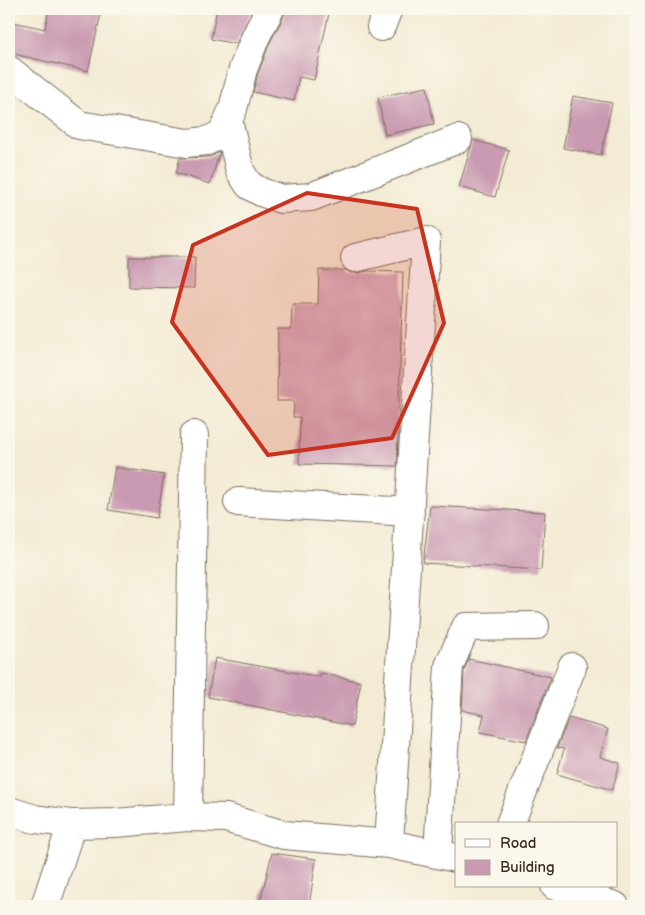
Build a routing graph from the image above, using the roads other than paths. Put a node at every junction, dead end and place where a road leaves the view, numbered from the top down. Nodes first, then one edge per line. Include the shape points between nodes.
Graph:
1 (270, 9) edge
2 (9, 70) edge
3 (228, 120) junction
4 (458, 139) dead end
5 (355, 258) dead end
6 (194, 435) dead end
7 (238, 502) dead end
8 (410, 512) junction
9 (535, 626) dead end
10 (572, 667) dead end
11 (9, 811) edge
12 (188, 817) junction
13 (511, 822) edge
14 (72, 824) junction
15 (389, 844) junction
16 (447, 856) edge
17 (559, 894) edge
18 (45, 906) edge
19 (615, 906) edge

1 - 3 street via 243,69
2 - 3 street via 79,125 187,143 207,142 222,134
3 - 4 street via 240,170 249,185 281,199 311,197
5 - 8 street via 426,241
6 - 12 street
7 - 8 street
8 - 15 street
9 - 16 street via 466,627 452,658 449,666
10 - 13 street
11 - 14 street via 35,819
12 - 14 street
12 - 15 street via 226,818 284,835
14 - 18 street
15 - 16 street
17 - 19 street

